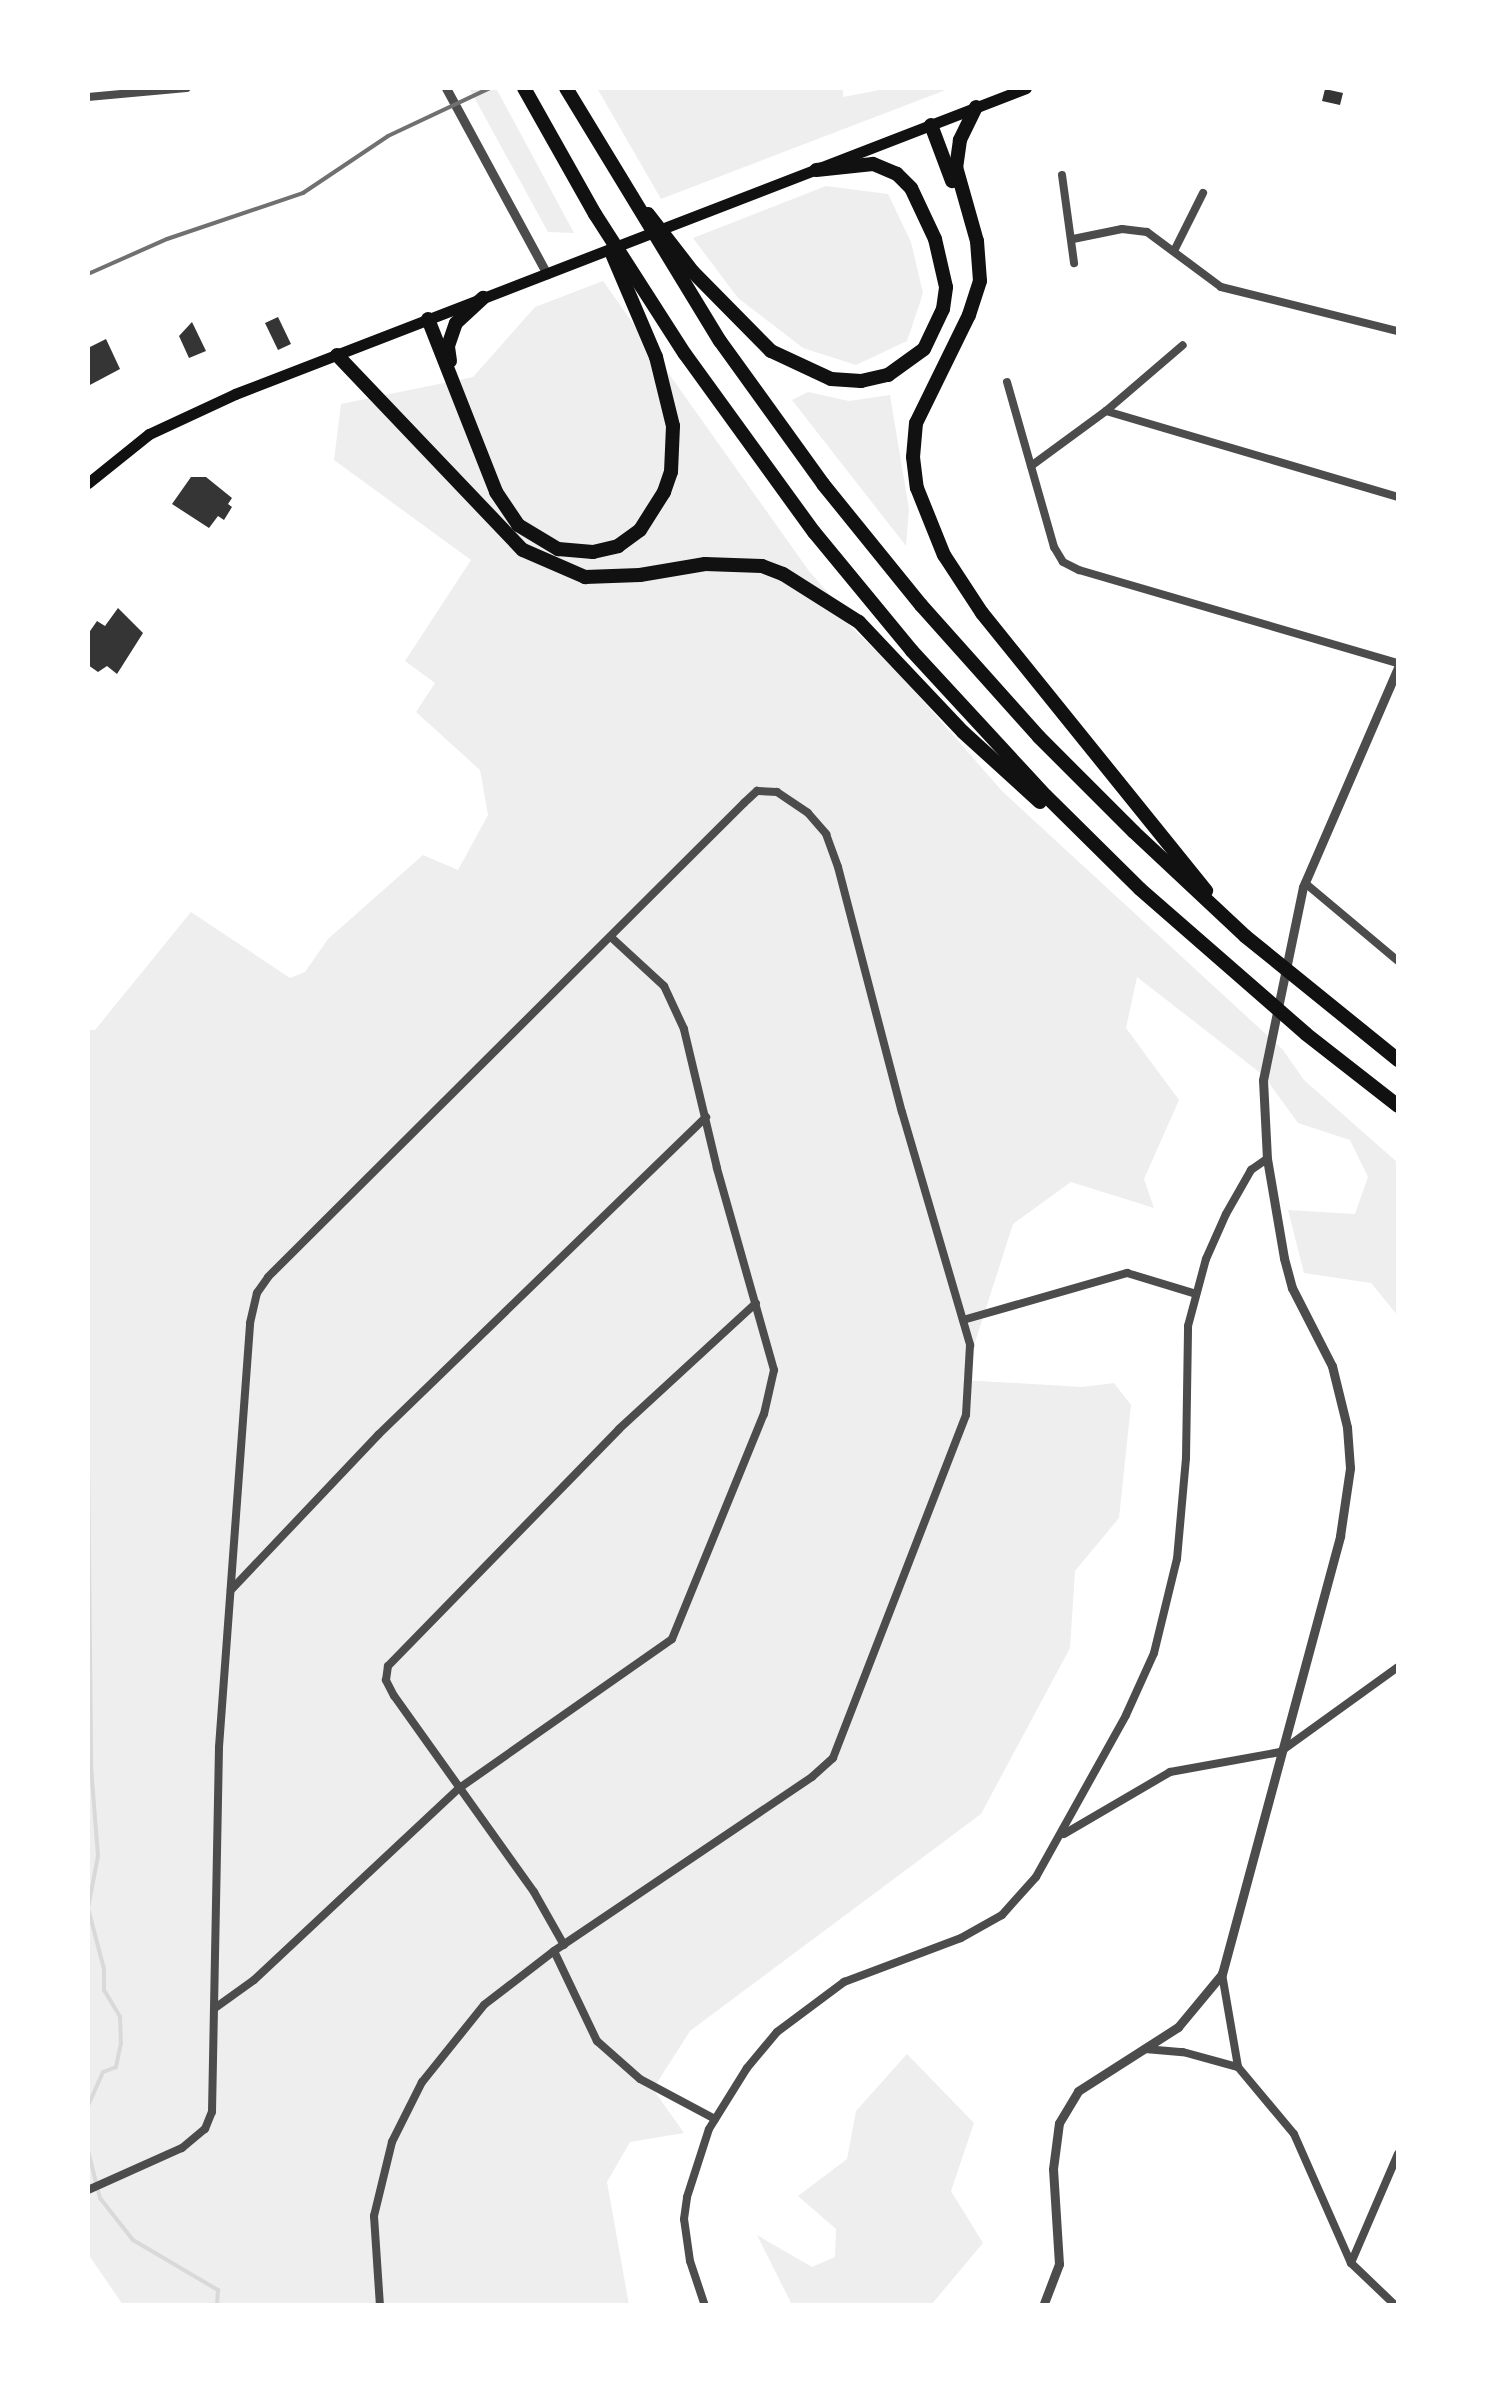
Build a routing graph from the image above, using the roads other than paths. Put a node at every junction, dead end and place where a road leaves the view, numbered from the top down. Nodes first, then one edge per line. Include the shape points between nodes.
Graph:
1 (188, 88) edge
2 (446, 88) edge
3 (524, 88) edge
4 (566, 88) edge
5 (1026, 88) edge
6 (88, 97) edge
7 (976, 107) junction
8 (931, 124) junction
9 (606, 160) junction
10 (816, 170) junction
11 (1062, 174) dead end
12 (1203, 193) dead end
13 (961, 194) junction
14 (1073, 239) junction
15 (1174, 251) junction
16 (1074, 263) dead end
17 (547, 274) junction
18 (483, 298) junction
19 (643, 305) junction
20 (428, 319) junction
21 (1398, 331) edge
22 (1183, 345) dead end
23 (337, 355) junction
24 (454, 381) junction
25 (1007, 382) dead end
26 (1106, 411) junction
27 (1031, 466) junction
28 (88, 483) edge
29 (1398, 496) edge
30 (1398, 665) edge
31 (1088, 839) junction
32 (1304, 884) junction
33 (1227, 920) junction
34 (612, 938) junction
35 (1398, 961) edge
36 (1398, 1060) edge
37 (1398, 1106) edge
38 (706, 1117) junction
39 (1268, 1159) junction
40 (1196, 1294) junction
41 (756, 1303) junction
42 (963, 1320) junction
43 (231, 1591) junction
44 (1398, 1667) edge
45 (1280, 1752) junction
46 (458, 1789) junction
47 (1060, 1836) junction
48 (564, 1944) junction
49 (554, 1952) junction
50 (1222, 1974) junction
51 (216, 2008) junction
52 (1145, 2050) junction
53 (1238, 2068) junction
54 (715, 2119) junction
55 (1398, 2154) edge
56 (88, 2190) edge
57 (1351, 2264) junction
58 (380, 2306) edge
59 (706, 2306) edge
60 (1043, 2306) edge
61 (1396, 2306) edge

1 - 6 street
2 - 17 street
3 - 19 highway
4 - 9 highway
5 - 7 main road
7 - 8 main road
7 - 13 highway via 956,154
8 - 10 main road
8 - 13 highway
9 - 10 highway via 693,272 772,351 831,379 888,375 908,364 935,330 944,298 925,212 911,188 888,169 872,164
9 - 33 highway via 772,415 921,605 1073,772
10 - 17 main road
11 - 14 street
12 - 15 street
13 - 33 highway via 977,241 980,281 916,423 914,468 928,522 982,613
14 - 15 street via 1137,230
14 - 16 street
15 - 21 street via 1221,287
17 - 18 main road
18 - 20 main road
18 - 24 highway via 451,333
19 - 24 highway via 664,380 673,450 655,510 618,546 558,549 518,524 496,492
19 - 31 highway via 869,600
20 - 23 main road
20 - 24 highway
22 - 26 street
23 - 28 main road via 175,419
23 - 31 highway via 523,550 585,576 706,564 762,566 782,574 858,622 1024,790
25 - 27 street
26 - 27 street
26 - 29 street
27 - 30 street via 1054,548 1071,566
30 - 32 street
31 - 37 highway via 1222,963
32 - 35 street
32 - 39 street via 1264,1074
33 - 36 highway
34 - 38 street via 672,1000
34 - 42 street via 757,792 777,792 808,813 826,834 838,866
34 - 43 street via 258,1293 250,1323
38 - 41 street
38 - 43 street via 378,1436
39 - 40 street via 1251,1170 1226,1214
39 - 45 street via 1292,1288 1335,1376 1350,1468 1340,1536
40 - 42 street via 1128,1273
40 - 47 street via 1186,1354 1183,1524 1166,1606 1154,1653 1126,1714
41 - 46 street via 773,1390 672,1639
41 - 46 street via 619,1429 395,1654 387,1674 394,1696
42 - 48 street via 971,1356 966,1415 833,1758
43 - 51 street via 214,1834
44 - 45 street
45 - 47 street via 1170,1772
45 - 50 street
46 - 48 street
46 - 51 street
47 - 54 street via 1036,1878 1002,1915 844,1982 777,2032
48 - 49 street
49 - 54 street via 586,2022 617,2062
49 - 58 street via 468,2022 406,2112 374,2216
50 - 52 street via 1196,2010
50 - 53 street
51 - 56 street via 215,2092 204,2129 182,2148
52 - 53 street via 1183,2052
52 - 60 street via 1091,2080 1059,2123 1053,2169 1059,2264
53 - 57 street via 1294,2134
54 - 59 street via 684,2219
55 - 57 street
57 - 61 street

